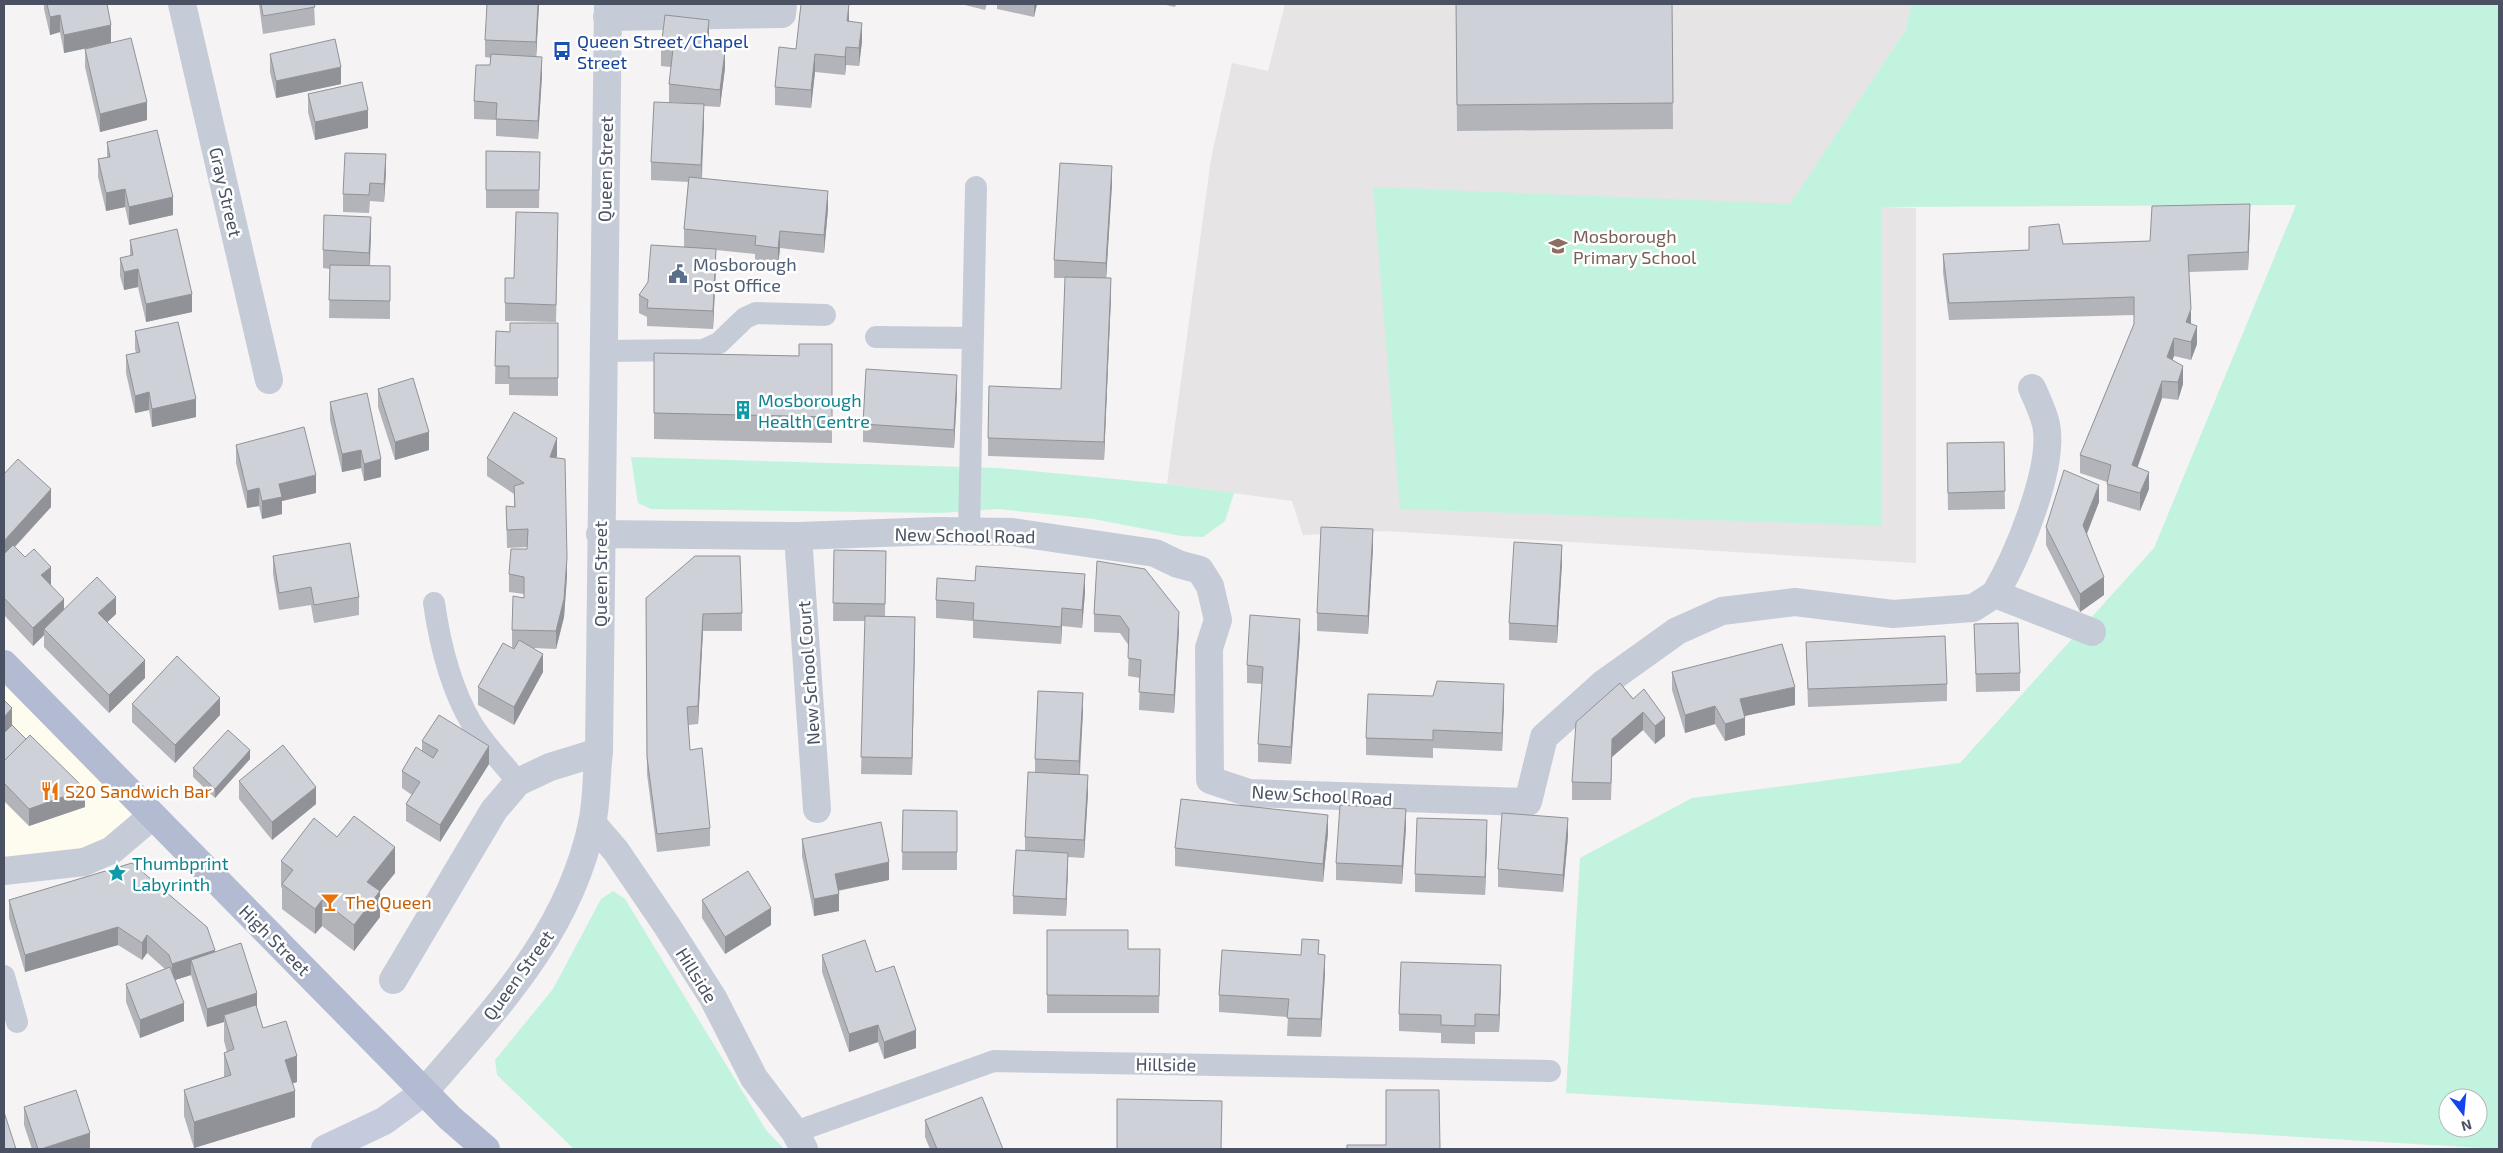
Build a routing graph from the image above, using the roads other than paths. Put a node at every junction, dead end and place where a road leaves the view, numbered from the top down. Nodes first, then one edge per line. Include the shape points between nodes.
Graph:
1 (182, 4) edge
2 (783, 4) edge
3 (607, 10) edge
4 (976, 187) dead end
5 (826, 315) dead end
6 (876, 337) dead end
7 (973, 338) junction
8 (602, 351) junction
9 (269, 380) dead end
10 (2032, 388) dead end
11 (969, 532) junction
12 (600, 534) junction
13 (798, 536) junction
14 (1996, 594) junction
15 (434, 603) dead end
16 (2092, 632) dead end
17 (4, 664) edge
18 (598, 752) junction
19 (518, 782) junction
20 (817, 809) dead end
21 (152, 816) junction
22 (592, 823) junction
23 (4, 871) edge
24 (4, 976) edge
25 (393, 980) dead end
26 (17, 1022) dead end
27 (1550, 1071) dead end
28 (424, 1092) junction
29 (799, 1141) edge
30 (325, 1149) edge
31 (486, 1149) edge

1 - 9 street, Gray Street
2 - 3 street via 782,14
3 - 8 street, Queen Street
4 - 7 lane
5 - 8 lane via 756,314 745,318 719,343 703,350
6 - 7 lane
7 - 11 lane
8 - 12 street, Queen Street
10 - 14 street via 2046,424 2042,480 2012,566
11 - 13 street, New School Road
11 - 14 street, New School Road via 1012,532 1155,552 1178,564 1200,570 1210,586 1218,620 1209,648 1210,780 1249,793 1528,802 1544,738 1603,684 1677,631 1722,611 1795,602 1893,614 1973,608
12 - 13 street, New School Road
12 - 18 street, Queen Street
13 - 20 street, New School Court
14 - 16 street
15 - 19 lane via 440,644 456,693 473,725
17 - 21 main road, High Street
18 - 19 street via 550,767
18 - 22 street, Queen Street
19 - 25 street via 494,810
21 - 23 street via 112,850 84,862
21 - 28 main road, High Street
22 - 28 street, Queen Street via 574,883 553,929 520,980
22 - 29 street, Hillside via 667,926 713,998 754,1078
24 - 26 lane
27 - 29 lane, Hillside via 994,1061
28 - 30 main road via 384,1120
28 - 31 main road, High Street

